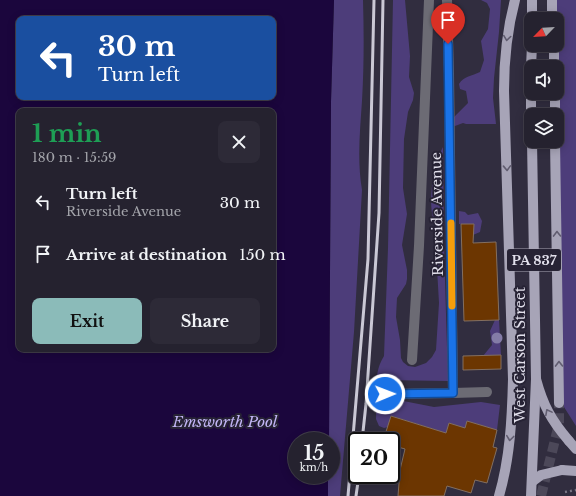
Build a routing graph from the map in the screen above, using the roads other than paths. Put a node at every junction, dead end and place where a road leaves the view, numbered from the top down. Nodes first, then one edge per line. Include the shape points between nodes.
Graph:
1 (429, 0) edge
2 (447, 0) edge
3 (515, 0) edge
4 (532, 0) edge
5 (552, 0) edge
6 (532, 12) edge
7 (552, 12) edge
8 (532, 148) edge
9 (555, 148) edge
10 (412, 360) dead end
11 (536, 379) junction
12 (487, 392) dead end
13 (453, 393) junction
14 (385, 394) dead end
15 (559, 403) tunnel mouth
16 (576, 449) edge
17 (576, 471) edge
18 (533, 482) junction
19 (499, 496) edge
20 (531, 496) edge

1 - 10 street
2 - 13 street, Riverside Avenue
3 -> 19 main road via 506,44 504,91 513,405 509,450
4 - 6 main road
5 - 7 main road
8 - 11 main road, West Carson Street / PA 837
15 -> 9 main road
16 -> 11 main road, PA 837, bridge via 548,414
11 - 18 main road, West Carson Street / PA 837, bridge
12 - 13 street
13 - 14 street
17 - 18 main road, bridge via 562,470 542,475
18 - 20 main road, West Carson Street

